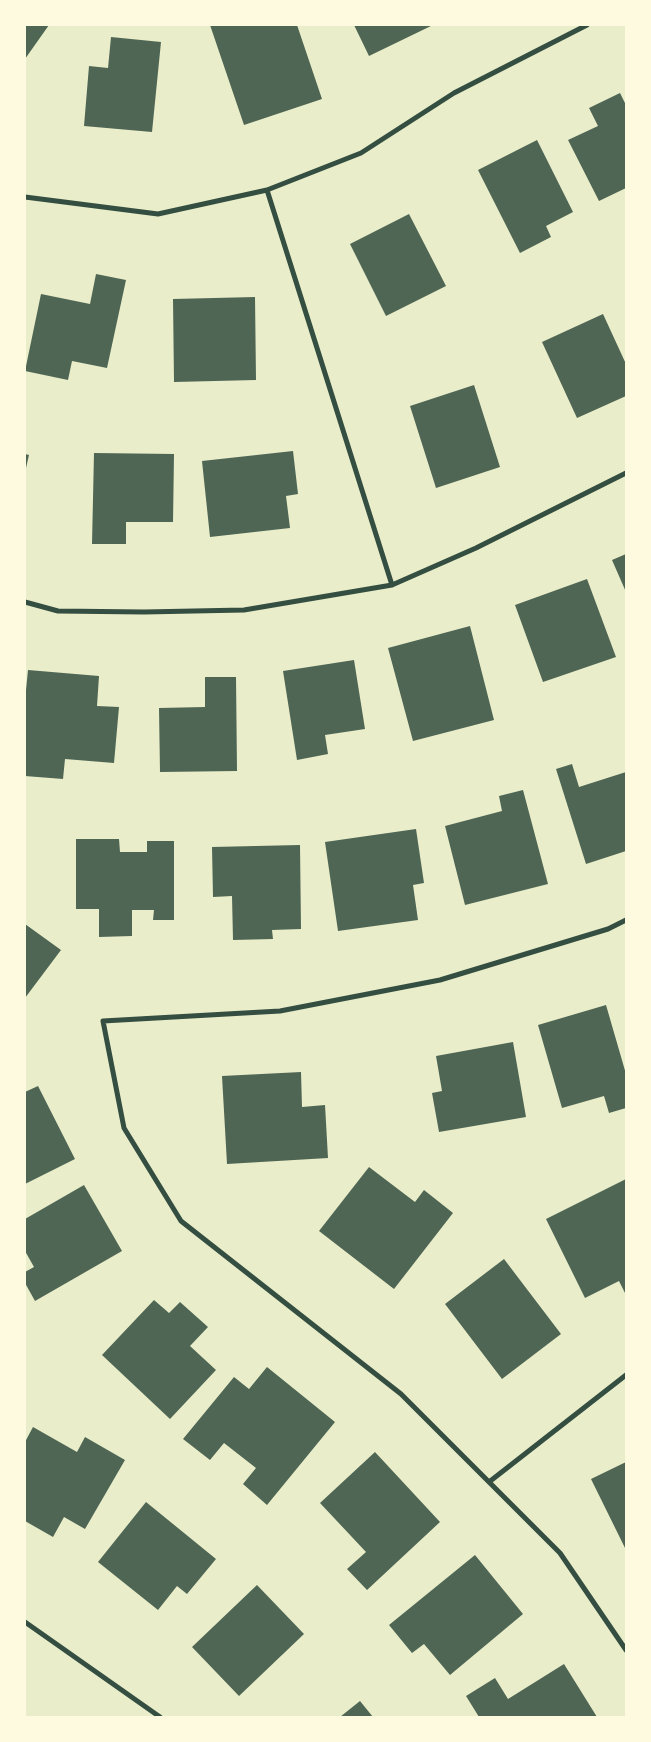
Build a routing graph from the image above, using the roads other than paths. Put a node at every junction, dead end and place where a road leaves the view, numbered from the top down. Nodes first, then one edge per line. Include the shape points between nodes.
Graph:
1 (587, 25) edge
2 (267, 190) junction
3 (25, 197) edge
4 (626, 472) edge
5 (392, 584) junction
6 (25, 602) edge
7 (626, 920) edge
8 (626, 1375) edge
9 (489, 1482) junction
10 (25, 1622) edge
11 (626, 1650) edge
12 (160, 1717) edge

1 - 2 street via 454,93 361,153
2 - 3 street via 158,214
2 - 5 street
4 - 5 street via 476,548
5 - 6 street via 244,610 58,611
7 - 9 street via 608,929 440,980 290,1009 103,1021 124,1128 181,1221 401,1394
8 - 9 street
9 - 11 street via 560,1553
10 - 12 street

